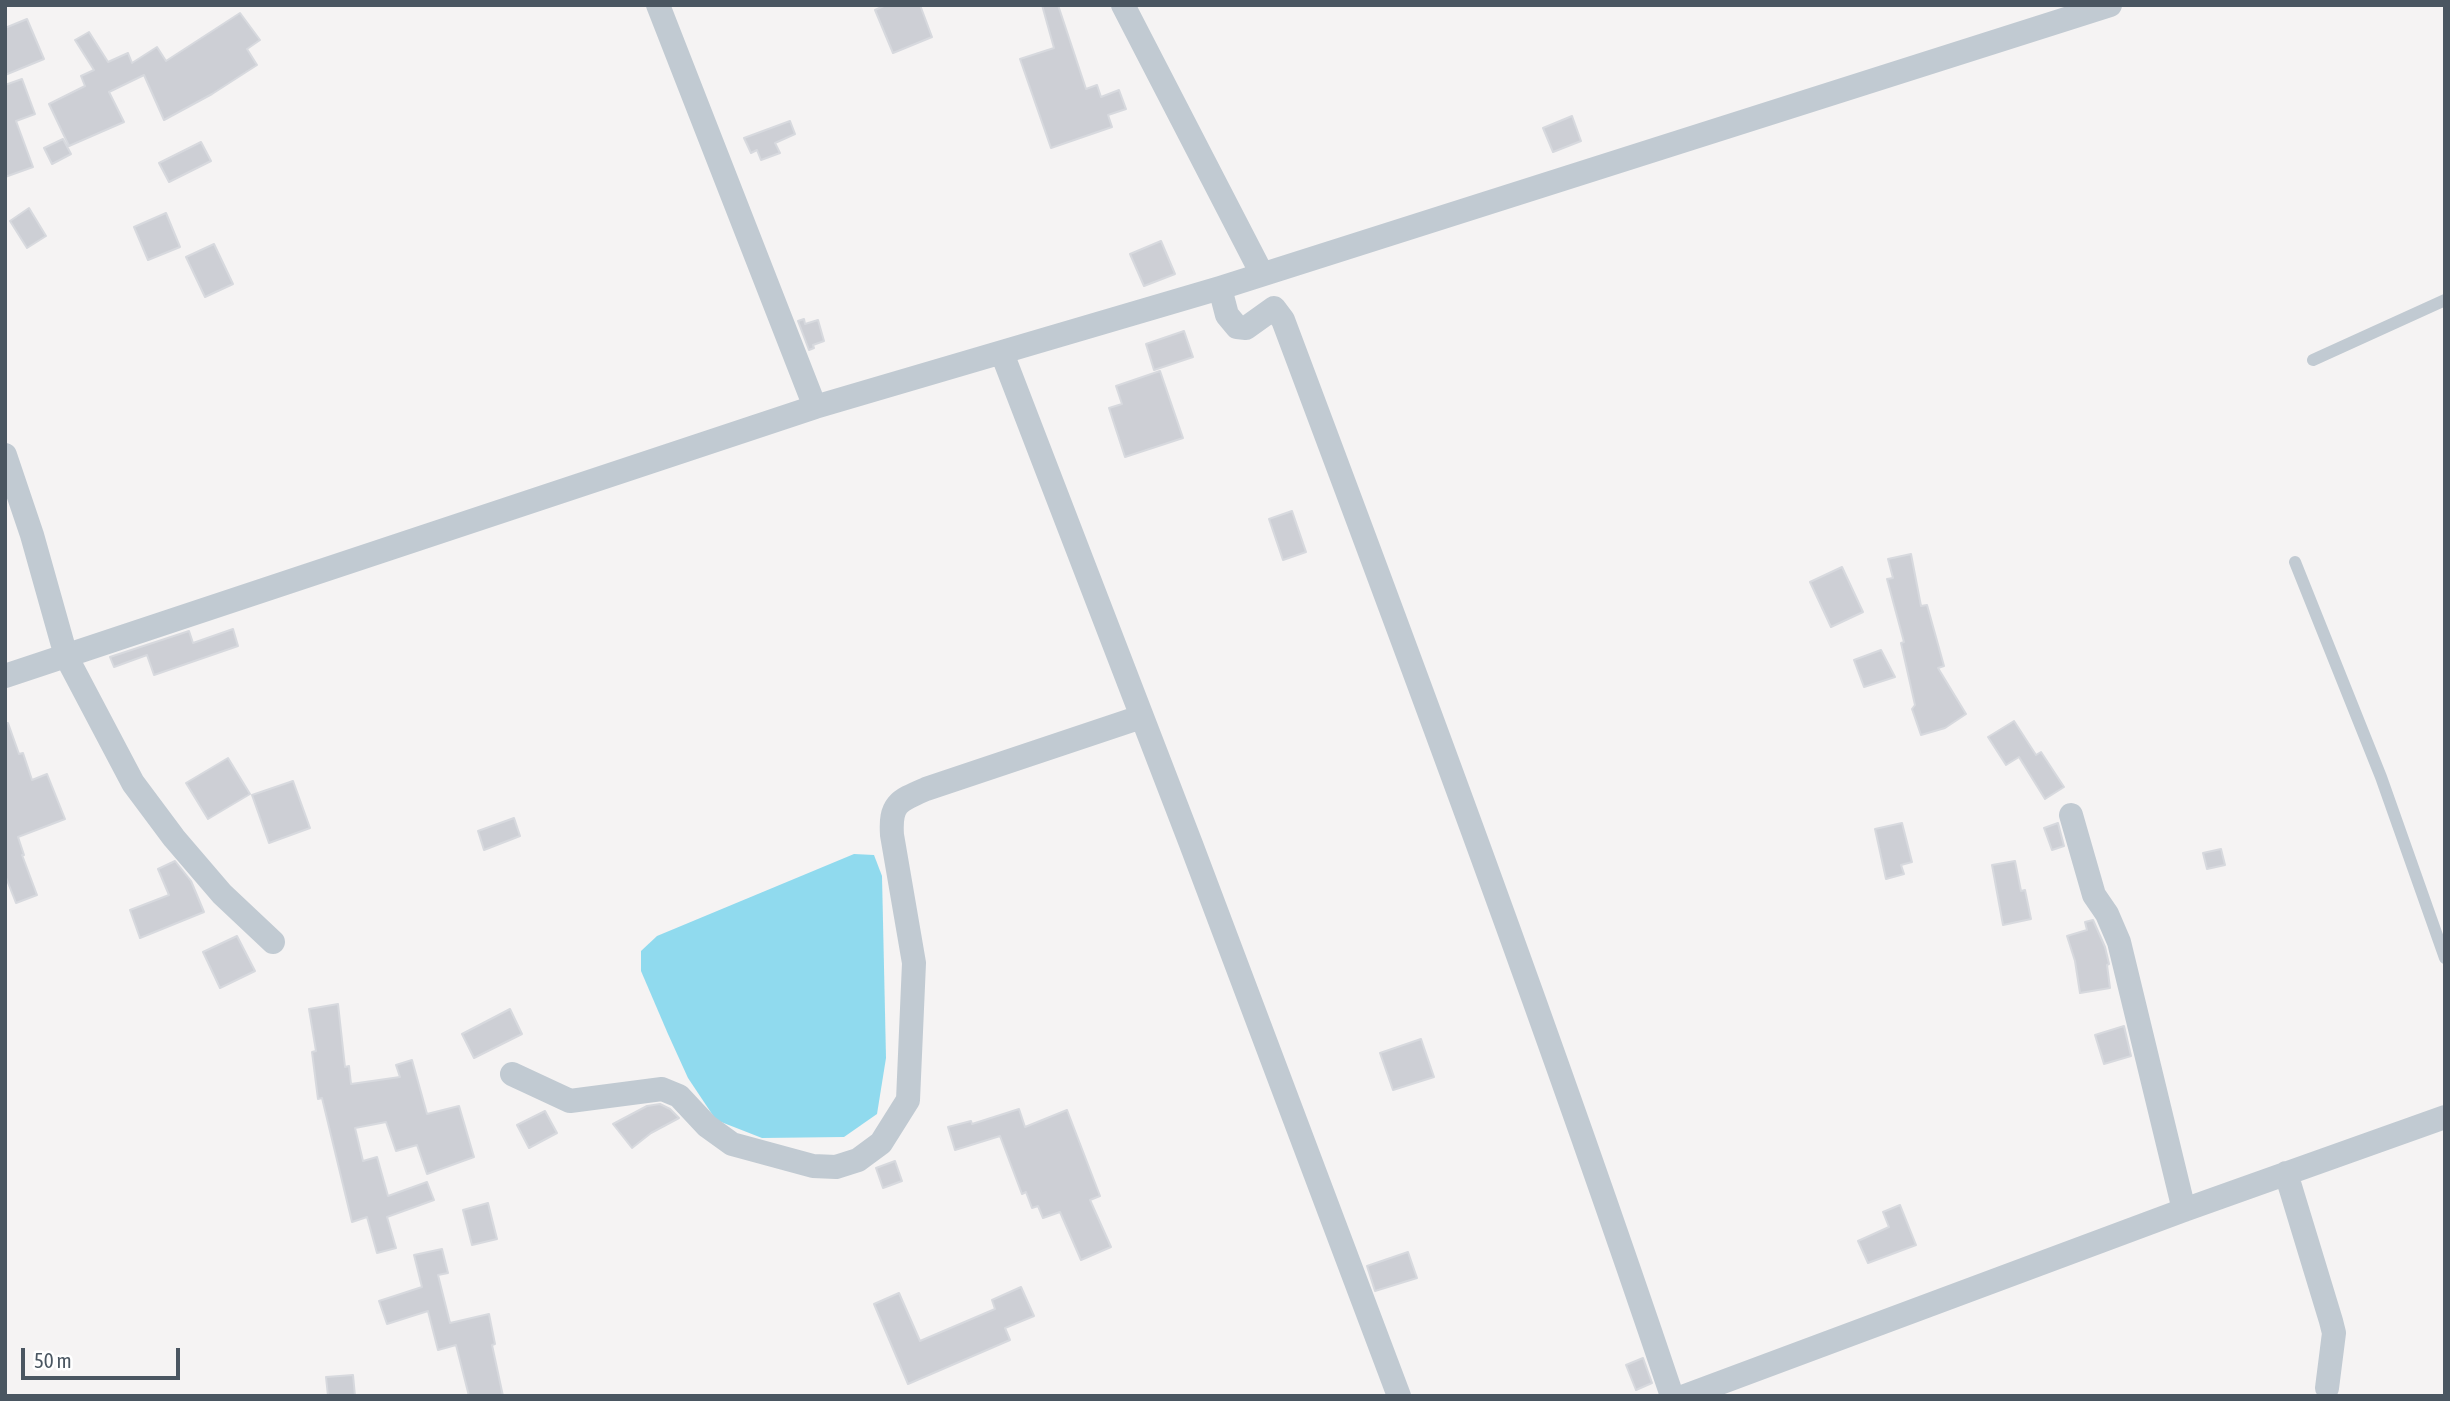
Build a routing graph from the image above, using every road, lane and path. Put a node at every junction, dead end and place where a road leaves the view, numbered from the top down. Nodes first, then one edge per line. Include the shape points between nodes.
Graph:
1 (658, 5) edge
2 (1123, 5) edge
3 (2110, 5) edge
4 (1262, 274) junction
5 (1220, 288) junction
6 (2445, 300) edge
7 (1002, 353) junction
8 (2313, 360) dead end
9 (816, 407) junction
10 (5, 456) edge
11 (2295, 562) dead end
12 (66, 656) junction
13 (5, 676) edge
14 (1141, 717) junction
15 (2071, 816) dead end
16 (273, 942) dead end
17 (2445, 958) edge
18 (512, 1074) dead end
19 (2445, 1117) edge
20 (2286, 1173) junction
21 (2184, 1210) junction
22 (2327, 1388) dead end
23 (1702, 1393) edge
24 (1399, 1396) edge
25 (1672, 1396) edge

1 - 9 street
2 - 4 street
3 - 4 street
4 - 5 street
5 - 7 street
5 - 25 street via 1227,315 1237,327 1246,328 1274,308 1283,320 1461,794
6 - 8 lane
7 - 9 street
7 - 14 street
9 - 12 street
10 - 12 street
11 - 17 lane via 2381,777
12 - 13 street
12 - 16 street via 133,783 222,894
14 - 18 street via 926,789 896,806 891,815 892,835 914,963 908,1100 881,1143 858,1160 836,1167 813,1166 732,1144 679,1096 662,1089 570,1101
14 - 24 street
15 - 21 street via 2094,895 2119,942
19 - 20 street
20 - 21 street
20 - 22 street via 2332,1321
21 - 23 street

